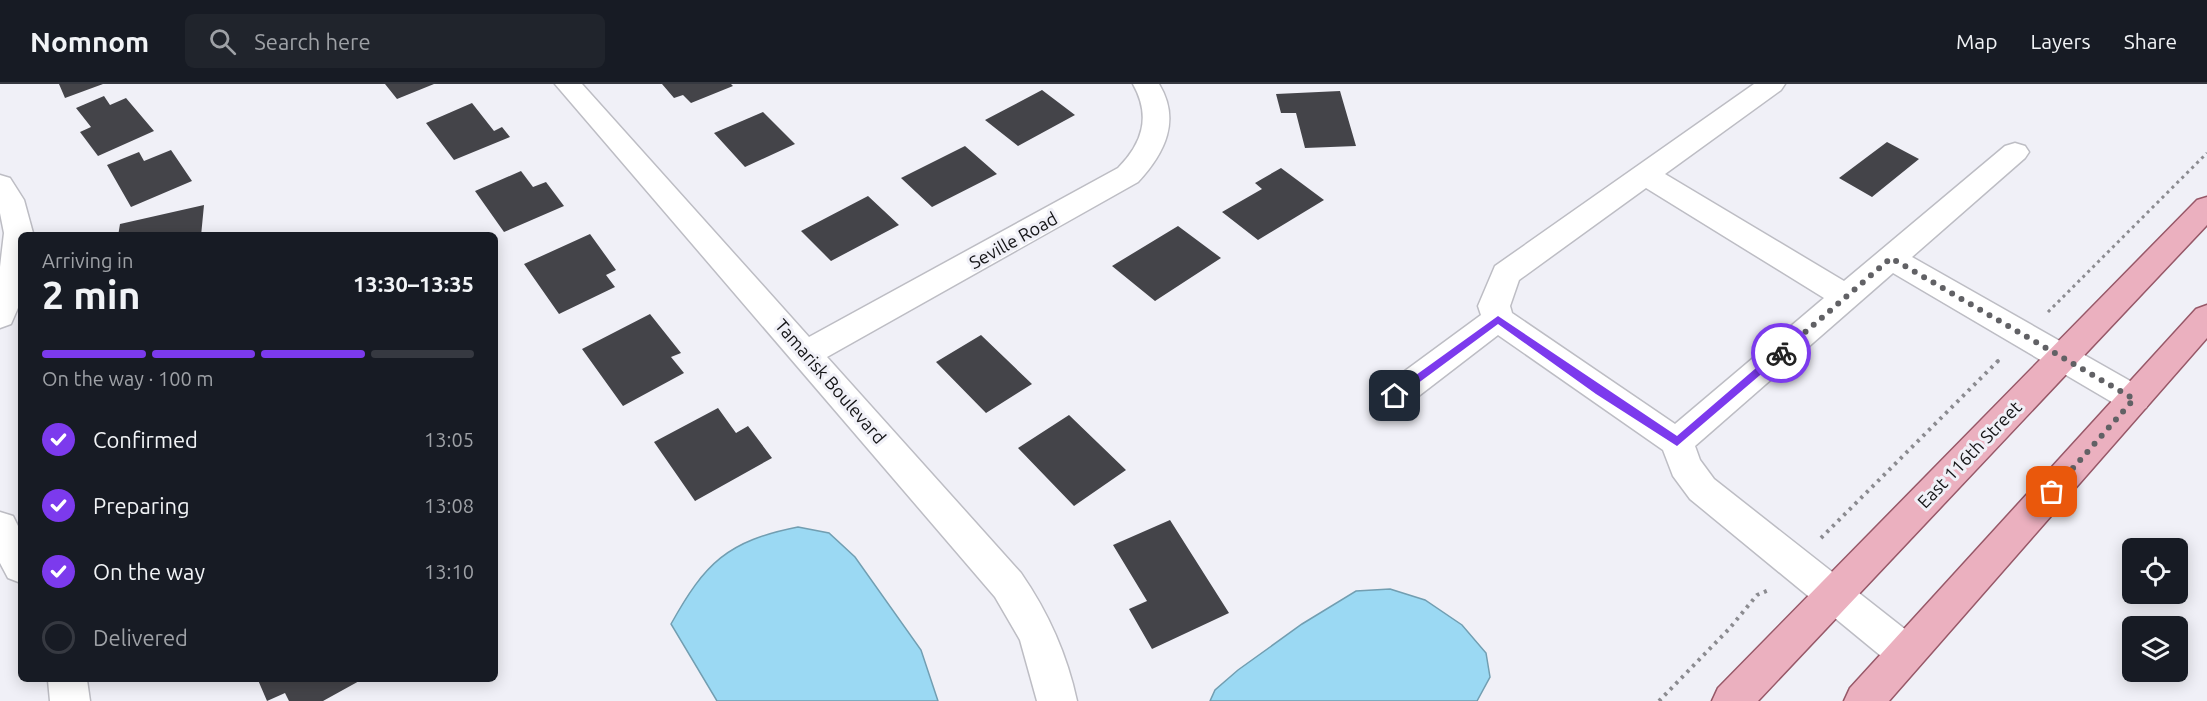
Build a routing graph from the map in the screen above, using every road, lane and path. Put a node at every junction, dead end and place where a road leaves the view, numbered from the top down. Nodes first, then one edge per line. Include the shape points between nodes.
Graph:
1 (568, 84) edge
2 (1146, 84) edge
3 (1772, 84) edge
4 (2015, 152) dead end
5 (2207, 153) edge
6 (1645, 175) junction
7 (0, 185) edge
8 (2207, 207) edge
9 (18, 232) edge
10 (1891, 258) junction
11 (18, 263) edge
12 (1846, 297) junction
13 (0, 316) edge
14 (2207, 317) edge
15 (1498, 319) junction
16 (2025, 335) junction
17 (807, 353) junction
18 (2062, 357) junction
19 (1395, 396) dead end
20 (2134, 399) junction
21 (1677, 442) junction
22 (0, 527) edge
23 (18, 561) edge
24 (1795, 566) junction
25 (1833, 597) junction
26 (1906, 653) junction
27 (68, 682) edge
28 (70, 701) edge
29 (1057, 701) edge
30 (1659, 701) edge
31 (1732, 701) edge
32 (1864, 701) edge

1 - 17 street, Tamarisk Boulevard
2 - 17 street, Seville Road via 1155,105 1158,127 1146,154 1128,175
3 - 6 street
4 - 10 street
5 - 16 path
6 - 12 street
6 - 15 street via 1506,274 1494,306
7 - 9 street via 12,201
8 - 18 main road, East 116th Street
10 - 12 street
10 - 16 street
11 - 13 street
12 - 21 street
14 - 20 main road
15 - 19 street
15 - 21 street
16 - 18 street
16 - 24 path
17 - 29 street, Tamarisk Boulevard via 1008,585 1049,663
18 - 20 street
18 - 25 main road, East 116th Street
20 - 26 main road
21 - 24 street via 1685,466 1702,489
22 - 23 street
24 - 25 street
24 - 30 path via 1757,595
25 - 26 street
25 - 31 main road, East 116th Street
26 - 32 main road
27 - 28 street

